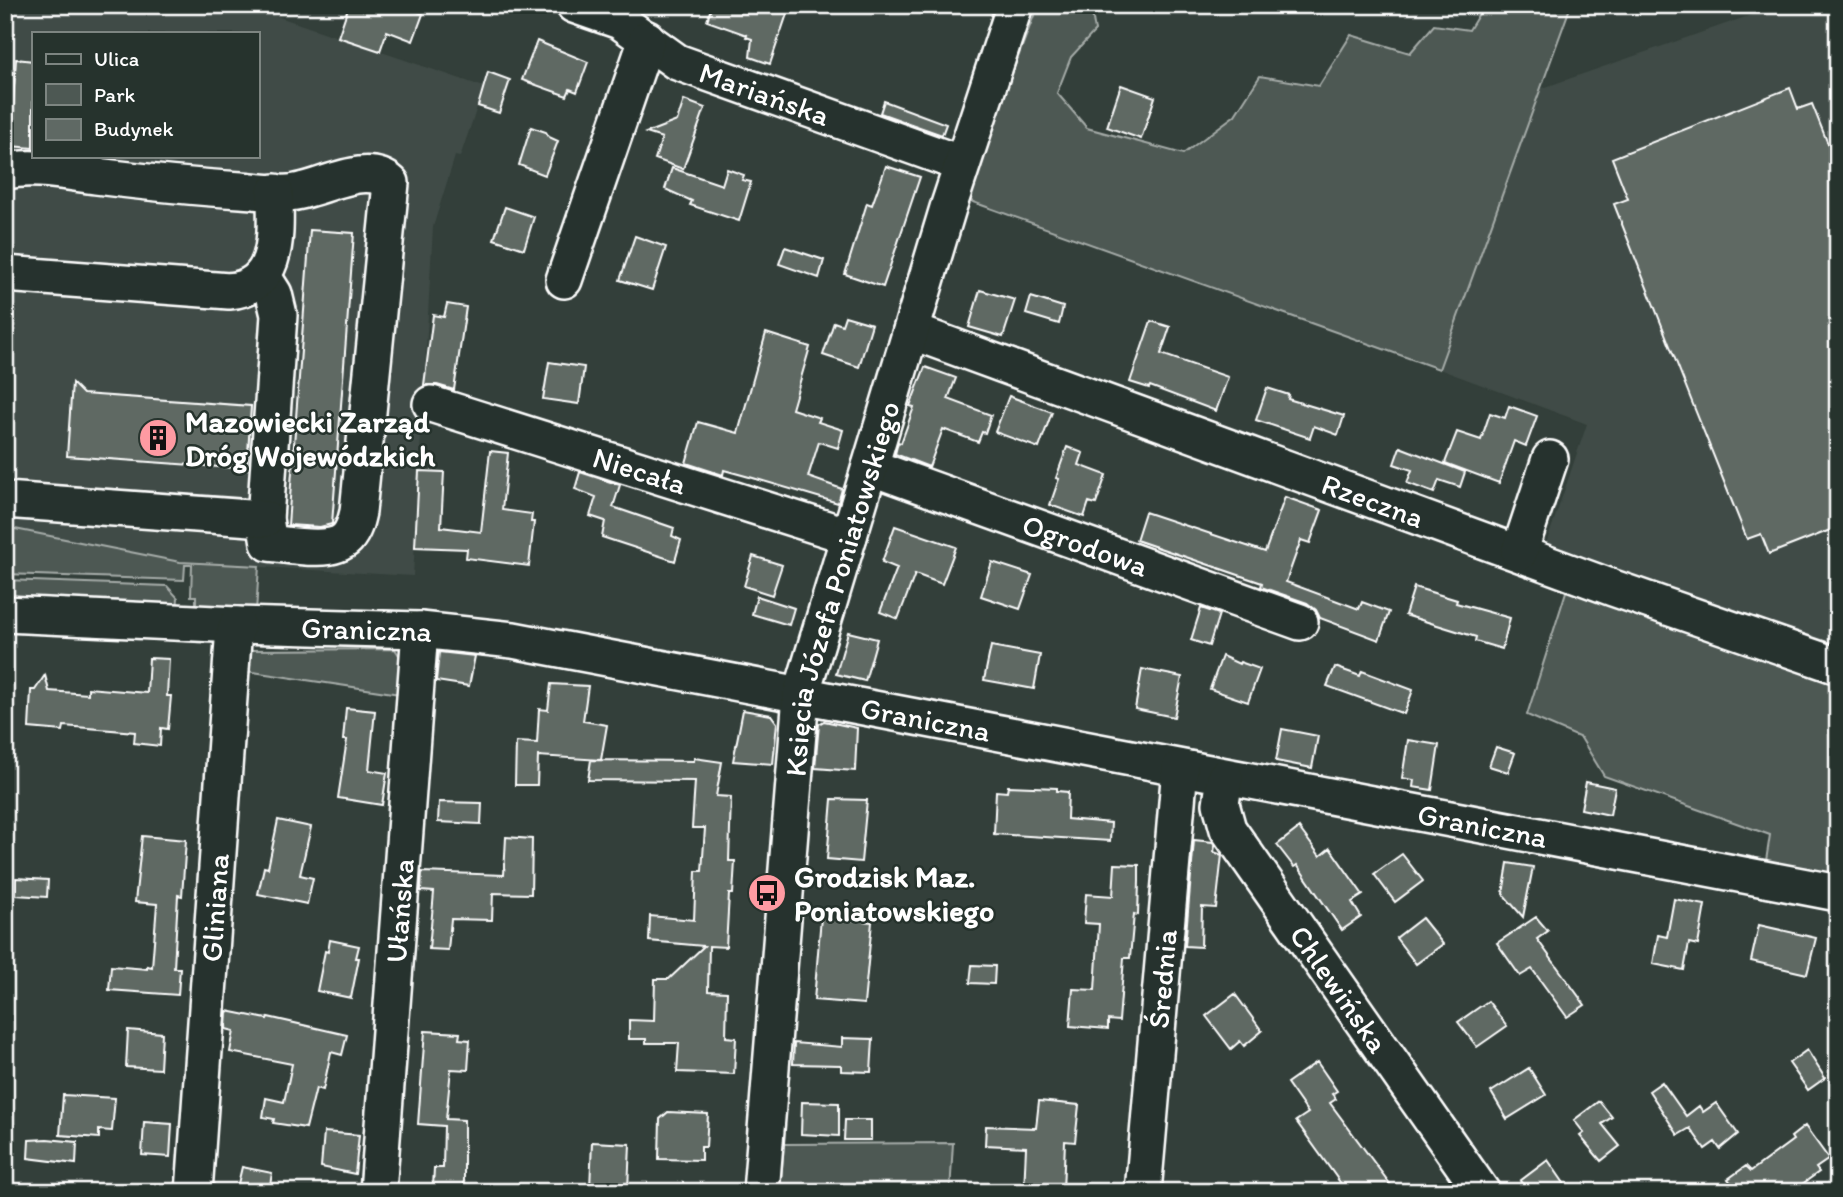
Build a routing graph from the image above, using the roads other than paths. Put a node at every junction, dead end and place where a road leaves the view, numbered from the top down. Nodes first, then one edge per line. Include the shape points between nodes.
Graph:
1 (574, 5) edge
2 (1014, 5) edge
3 (647, 39) junction
4 (962, 164) junction
5 (5, 172) edge
6 (275, 192) junction
7 (5, 274) edge
8 (262, 275) junction
9 (564, 280) dead end
10 (911, 331) junction
11 (431, 404) dead end
12 (1550, 459) dead end
13 (870, 467) junction
14 (5, 500) edge
15 (265, 519) junction
16 (849, 537) junction
17 (1519, 553) junction
18 (5, 614) edge
19 (1300, 622) dead end
20 (237, 625) junction
21 (419, 630) junction
22 (1838, 666) edge
23 (801, 695) junction
24 (1181, 768) junction
25 (1225, 777) junction
26 (1838, 893) edge
27 (194, 1192) edge
28 (378, 1192) edge
29 (761, 1192) edge
30 (1143, 1192) edge
31 (1482, 1192) edge

1 - 3 street, Mariańska via 620,21
2 - 4 street, Księcia Józefa Poniatowskiego
3 - 4 street, Mariańska via 677,62
3 - 9 street
4 - 10 street, Księcia Józefa Poniatowskiego
5 - 6 street via 48,171
6 - 8 street via 274,249
6 - 15 street via 290,193 373,174 391,183 354,528 334,545 307,547 269,543
7 - 8 street via 229,291 244,290
8 - 15 street via 274,294 279,315
10 - 13 street, Księcia Józefa Poniatowskiego
10 - 17 street, Rzeczna
11 - 16 street, Niecała
12 - 17 street
13 - 16 street, Księcia Józefa Poniatowskiego
13 - 19 street, Ogrodowa
14 - 15 street
16 - 23 street, Księcia Józefa Poniatowskiego
17 - 22 street, Rzeczna
18 - 20 street, Graniczna
20 - 21 street, Graniczna
20 - 27 street, Gliniana
21 - 23 street, Graniczna via 513,640
21 - 28 street, Ułańska
23 - 24 street, Graniczna
23 - 29 street, Księcia Józefa Poniatowskiego
24 - 25 street, Graniczna
24 - 30 street, Średnia
25 - 26 street, Graniczna
25 - 31 street, Chlewińska via 1221,804 1228,829

